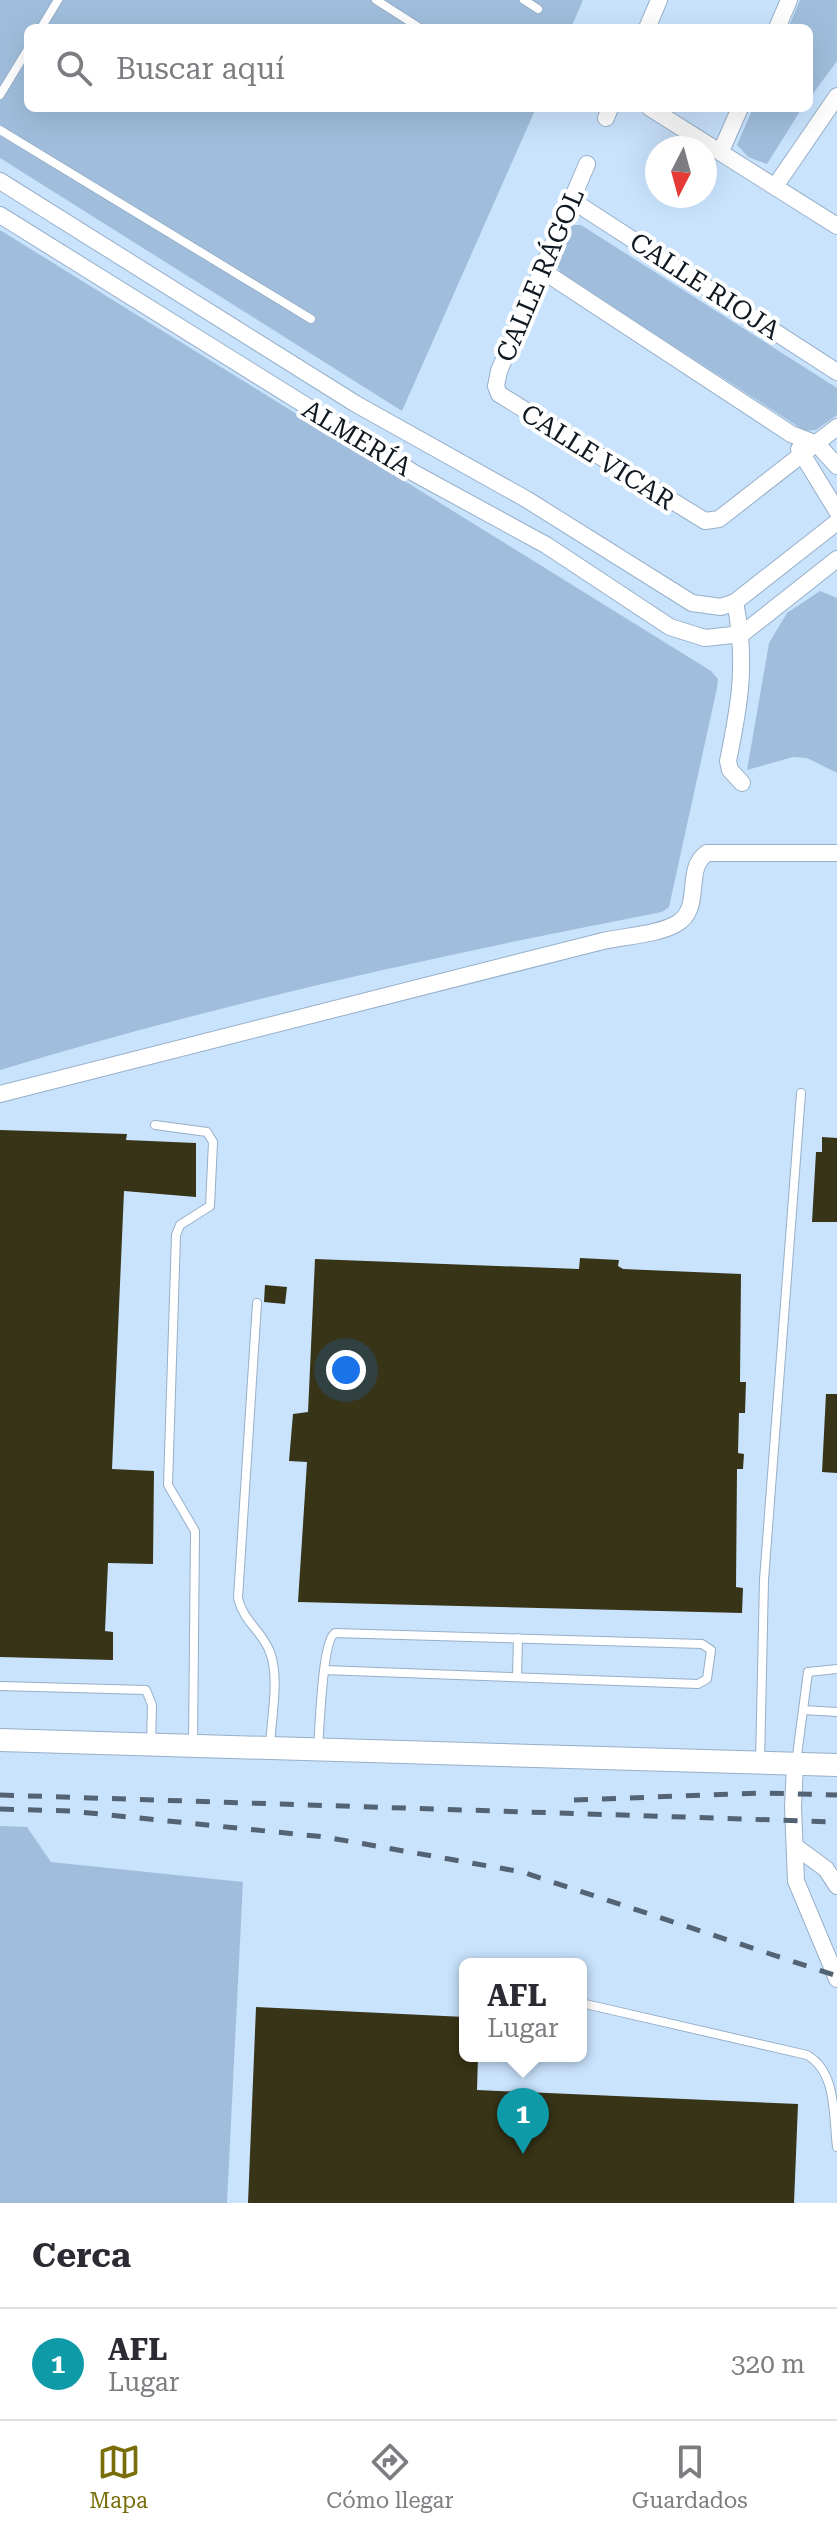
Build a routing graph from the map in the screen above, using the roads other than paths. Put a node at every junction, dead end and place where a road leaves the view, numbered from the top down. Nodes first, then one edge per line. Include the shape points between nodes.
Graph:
1 (58, 0) edge
2 (376, 0) edge
3 (524, 0) edge
4 (659, 0) edge
5 (789, 0) edge
6 (538, 9) dead end
7 (43, 24) edge
8 (414, 24) edge
9 (649, 24) edge
10 (779, 24) edge
11 (24, 56) edge
12 (0, 95) edge
13 (837, 96) edge
14 (657, 112) edge
15 (738, 112) edge
16 (0, 130) edge
17 (721, 151) junction
18 (587, 164) dead end
19 (0, 181) edge
20 (776, 185) junction
21 (573, 201) junction
22 (0, 215) edge
23 (837, 226) edge
24 (87, 235) junction
25 (70, 260) junction
26 (543, 271) junction
27 (311, 319) dead end
28 (837, 372) edge
29 (496, 386) joint
30 (356, 404) junction
31 (339, 427) junction
32 (837, 427) edge
33 (791, 434) junction
34 (817, 444) junction
35 (803, 456) junction
36 (837, 466) edge
37 (837, 511) edge
38 (837, 522) edge
39 (834, 567) edge
40 (735, 602) junction
41 (742, 634) junction
42 (742, 783) dead end
43 (837, 853) edge
44 (801, 1093) dead end
45 (0, 1094) edge
46 (155, 1125) dead end
47 (257, 1303) dead end
48 (518, 1638) junction
49 (837, 1669) edge
50 (324, 1670) junction
51 (517, 1677) junction
52 (0, 1686) edge
53 (803, 1710) junction
54 (837, 1712) edge
55 (0, 1740) edge
56 (151, 1745) junction
57 (193, 1746) junction
58 (270, 1748) junction
59 (317, 1749) junction
60 (760, 1763) junction
61 (795, 1764) junction
62 (837, 1765) edge
63 (796, 1847) junction
64 (837, 1886) edge
65 (837, 1979) edge
66 (587, 2004) edge
67 (837, 2147) edge

1 - 7 lane
2 - 8 lane
3 - 6 lane
4 - 9 street
5 - 10 street
11 - 12 lane
13 - 20 street
14 - 17 street
15 - 17 street
16 - 27 lane
17 - 20 street
18 - 21 street, CALLE RÁGOL
19 - 24 street, ALMERÍA
20 - 23 street
21 - 26 street, CALLE RÁGOL
21 - 28 street, CALLE RIOJA
22 - 25 street, ALMERÍA
24 - 25 street
24 - 30 street, ALMERÍA
25 - 31 street, ALMERÍA
26 - 29 street, CALLE RÁGOL
26 - 33 street
29 - 35 street, CALLE VICAR via 506,400 705,521 719,519
30 - 31 street
30 - 40 street, ALMERÍA via 526,499 679,597 705,607
31 - 41 street, ALMERÍA via 503,519 670,627 722,639
32 - 34 street
33 - 34 street
33 - 35 street
34 - 35 street
34 - 36 street
35 - 37 street
38 - 40 street
39 - 41 street
40 - 41 street
41 - 42 street via 743,685 728,761
43 - 45 street via 707,853 696,868 686,917 670,927
44 - 60 lane via 764,1580
46 - 57 lane via 207,1132 213,1142 210,1206 180,1225 175,1251 168,1485 195,1531
47 - 58 lane via 238,1598 272,1660
48 - 50 lane via 335,1633 328,1638
48 - 51 lane
48 - 51 lane via 702,1644 711,1655 707,1679 698,1684
49 - 53 lane via 808,1672
50 - 51 lane
50 - 59 lane
52 - 56 lane via 146,1690 152,1705
53 - 54 lane
53 - 61 lane
55 - 56 street
56 - 57 street
57 - 58 street
58 - 59 street
59 - 60 street
60 - 61 street
61 - 62 street
61 - 63 street
63 - 64 street via 826,1869
63 - 65 street via 798,1891
66 - 67 lane via 807,2055 829,2081

